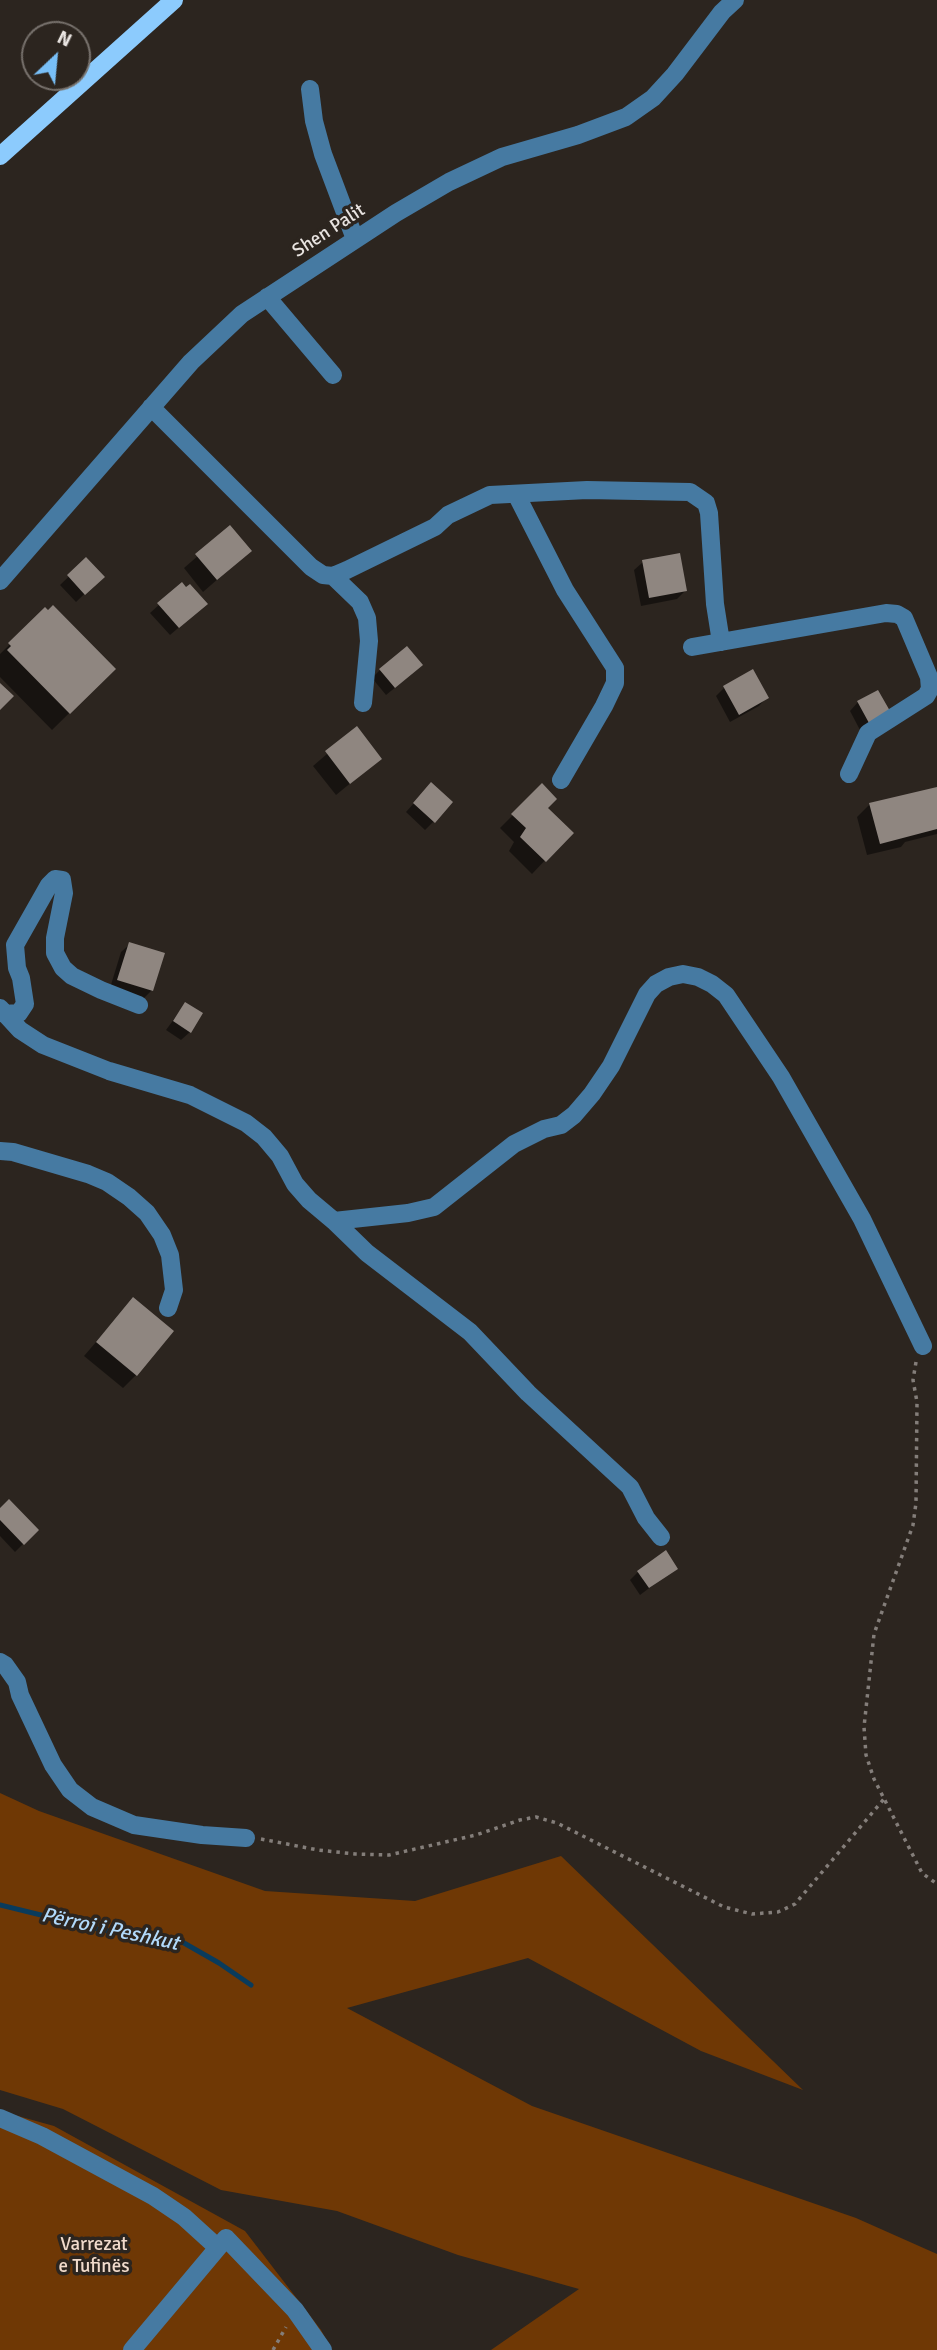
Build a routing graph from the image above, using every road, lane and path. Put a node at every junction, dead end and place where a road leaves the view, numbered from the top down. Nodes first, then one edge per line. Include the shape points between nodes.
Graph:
1 (174, 0) edge
2 (735, 0) edge
3 (310, 89) dead end
4 (0, 156) edge
5 (355, 239) junction
6 (267, 297) junction
7 (333, 376) dead end
8 (151, 407) junction
9 (516, 494) junction
10 (333, 576) junction
11 (0, 581) edge
12 (721, 642) junction
13 (692, 647) dead end
14 (363, 703) dead end
15 (849, 774) dead end
16 (561, 780) dead end
17 (139, 1005) dead end
18 (2, 1011) edge
19 (0, 1152) edge
20 (334, 1221) junction
21 (168, 1308) dead end
22 (923, 1346) joint
23 (661, 1537) dead end
24 (0, 1662) edge
25 (884, 1799) junction
26 (246, 1838) joint
27 (937, 1884) edge
28 (0, 2118) edge
29 (217, 2246) junction
30 (295, 2309) junction
31 (132, 2350) edge
32 (273, 2350) edge
33 (323, 2350) edge

1 - 4 main road
2 - 5 street, Shen Palit via 653,98 626,117 502,157 449,182
3 - 5 street via 323,154
5 - 6 street, Shen Palit
6 - 7 street
6 - 8 street, Shen Palit via 215,337
8 - 10 street via 310,567
8 - 11 street, Shen Palit
9 - 10 street via 490,495 470,503 435,527
9 - 12 street via 587,489 698,496 709,513
9 - 16 street via 565,590 615,668 604,706
10 - 14 street via 360,601 368,618
12 - 13 street
12 - 15 street via 886,613 904,618 930,689 917,703 868,733
17 - 18 street via 63,968 55,953 55,938 64,893 62,880 55,879 15,945 25,1004 19,1013
18 - 20 street via 20,1030 52,1050 190,1095 246,1123 272,1147 309,1200
19 - 21 street via 88,1174 107,1182 147,1213 170,1255 174,1290
20 - 22 street via 434,1207 514,1144 561,1125 592,1094 611,1066 647,994 663,981 683,974 712,984 726,995 781,1077 862,1219
20 - 23 street via 470,1332 630,1487
22 - 25 path via 913,1380 918,1402 913,1525 874,1634 864,1727 866,1755
24 - 26 street via 17,1682 52,1765 70,1790 92,1807 134,1825
25 - 26 path via 795,1904 778,1912 752,1914 723,1907 557,1823 536,1817 389,1855
25 - 27 path via 922,1874
28 - 29 street via 153,2196
29 - 30 street via 226,2238
29 - 31 street
30 - 32 path
30 - 33 street

